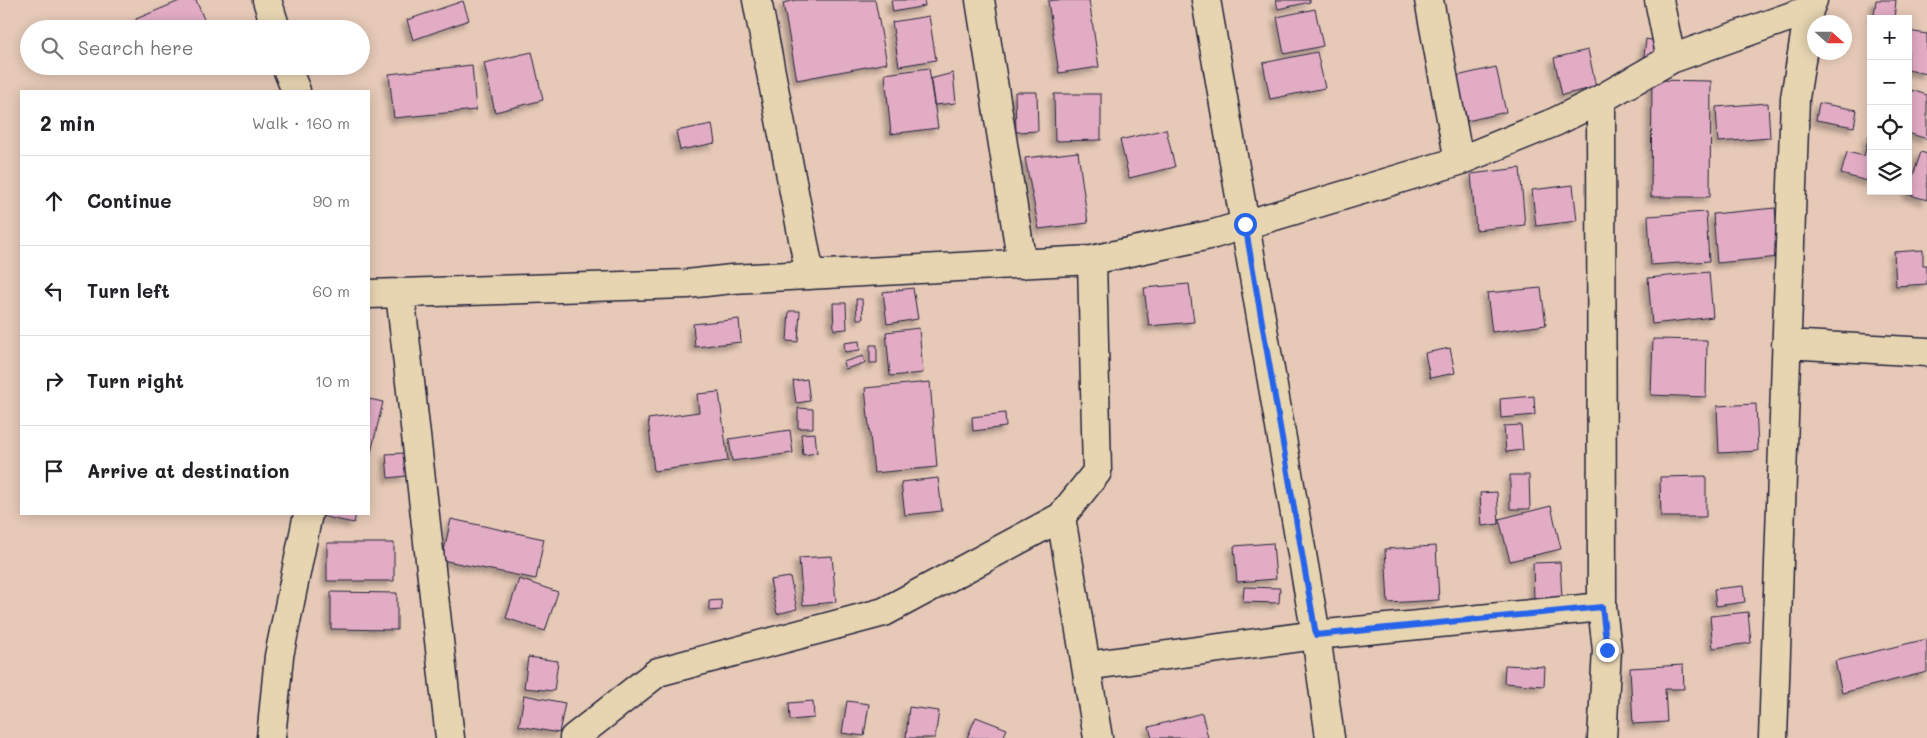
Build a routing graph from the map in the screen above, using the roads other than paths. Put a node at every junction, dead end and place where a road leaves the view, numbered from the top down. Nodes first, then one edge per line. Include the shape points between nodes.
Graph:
1 (266, 0) edge
2 (757, 0) edge
3 (980, 0) edge
4 (1206, 0) edge
5 (1429, 0) edge
6 (1659, 0) edge
7 (1811, 5) edge
8 (273, 20) edge
9 (1671, 59) junction
10 (290, 75) edge
11 (296, 90) edge
12 (1601, 99) junction
13 (1460, 160) junction
14 (1245, 224) junction
15 (1092, 260) junction
16 (1022, 264) junction
17 (810, 275) junction
18 (400, 293) junction
19 (370, 294) edge
20 (1786, 344) junction
21 (1927, 352) edge
22 (308, 515) edge
23 (1062, 518) junction
24 (1602, 607) junction
25 (1316, 635) junction
26 (1086, 666) junction
27 (271, 738) edge
28 (450, 738) edge
29 (574, 738) edge
30 (1098, 738) edge
31 (1330, 738) edge
32 (1602, 738) edge
33 (1773, 738) edge

1 - 8 street
2 - 17 street
3 - 16 street
4 - 14 street
5 - 13 street
6 - 9 street
7 - 9 street
7 - 20 street via 1795,98
9 - 12 street
10 - 11 street
12 - 13 street via 1555,122
12 - 24 street
13 - 14 street
14 - 15 street via 1214,234
14 - 25 street
15 - 16 street
15 - 23 street via 1097,472
16 - 17 street
17 - 18 street via 687,284
18 - 19 street
18 - 28 street
20 - 21 street
20 - 33 street
22 - 27 street via 279,656
23 - 26 street
23 - 29 street via 884,612 658,672
24 - 25 street
24 - 32 street via 1607,650
25 - 26 street
25 - 31 street
26 - 30 street

